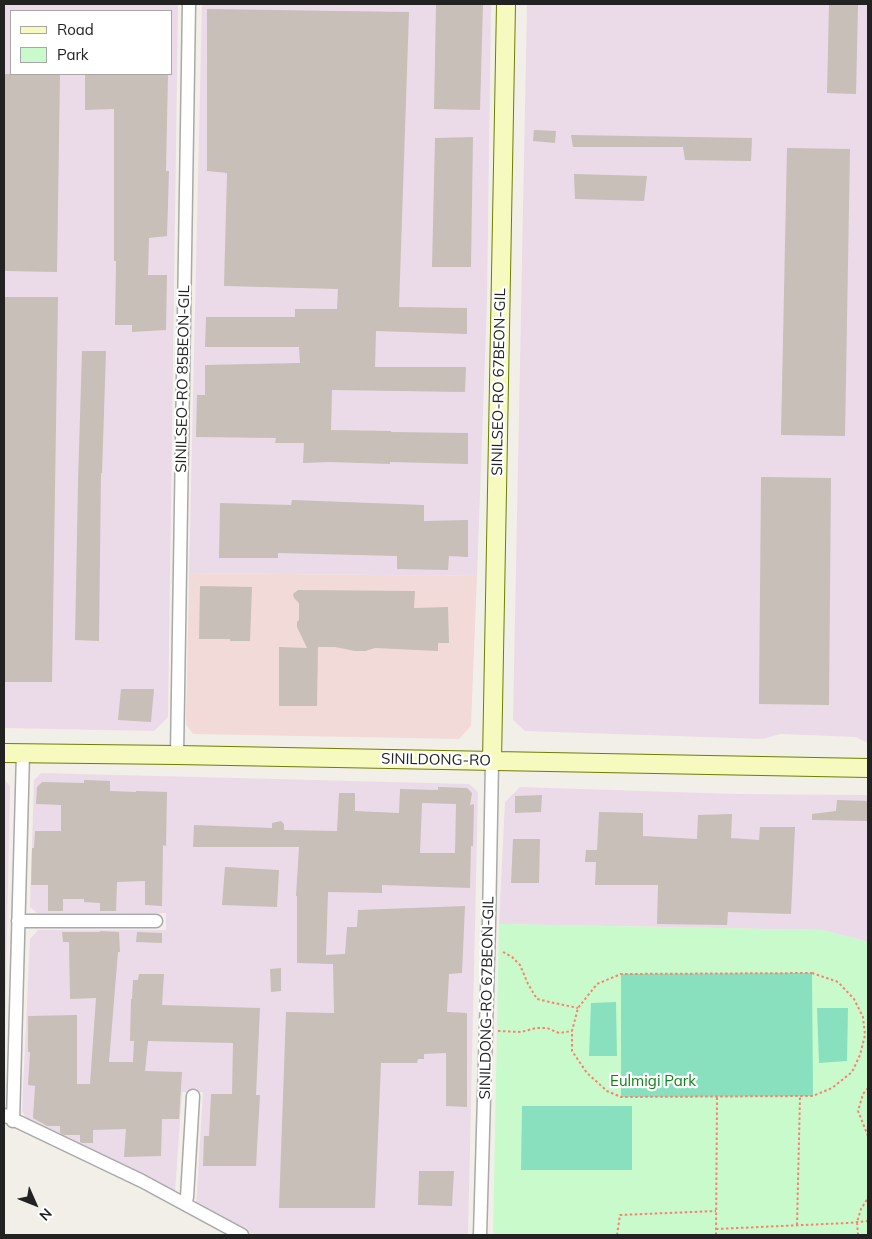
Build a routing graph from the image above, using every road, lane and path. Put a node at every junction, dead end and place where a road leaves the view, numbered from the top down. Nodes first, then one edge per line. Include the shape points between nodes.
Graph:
1 (189, 4) edge
2 (506, 4) edge
3 (4, 753) edge
4 (23, 754) junction
5 (176, 755) junction
6 (492, 761) junction
7 (868, 768) edge
8 (18, 921) junction
9 (156, 921) dead end
10 (503, 952) dead end
11 (578, 1008) junction
12 (498, 1031) dead end
13 (572, 1031) junction
14 (865, 1035) junction
15 (868, 1035) edge
16 (868, 1088) edge
17 (194, 1096) dead end
18 (717, 1096) junction
19 (800, 1096) junction
20 (9, 1118) edge
21 (868, 1136) edge
22 (868, 1198) edge
23 (185, 1204) junction
24 (716, 1211) junction
25 (868, 1221) edge
26 (857, 1222) junction
27 (797, 1225) junction
28 (716, 1229) junction
29 (242, 1235) edge
30 (480, 1235) edge
31 (617, 1235) edge
32 (716, 1235) edge
33 (858, 1235) edge

1 - 5 street, SINILSEO-RO 85BEON-GIL
2 - 6 main road, SINILSEO-RO 67BEON-GIL
3 - 4 main road, SINILDONG-RO
4 - 5 main road, SINILDONG-RO
4 - 8 street
5 - 6 main road, SINILDONG-RO
6 - 7 main road, SINILDONG-RO
6 - 30 street, SINILDONG-RO 67BEON-GIL
8 - 9 street
8 - 20 street
10 - 11 path via 520,965 537,999
11 - 13 path
11 - 14 path via 598,984 621,974 812,973 838,982 854,999 863,1017
12 - 13 path via 546,1028 559,1033
13 - 18 path via 572,1051 587,1073 621,1097
14 - 15 path
14 - 19 path via 852,1072 832,1088 812,1096
16 - 21 path via 858,1111
17 - 23 street
18 - 19 path
18 - 24 path
19 - 27 path
20 - 23 street
22 - 26 path
23 - 29 street
24 - 28 path
24 - 31 path via 620,1214
25 - 26 path
26 - 27 path
26 - 33 path
27 - 28 path
28 - 32 path

